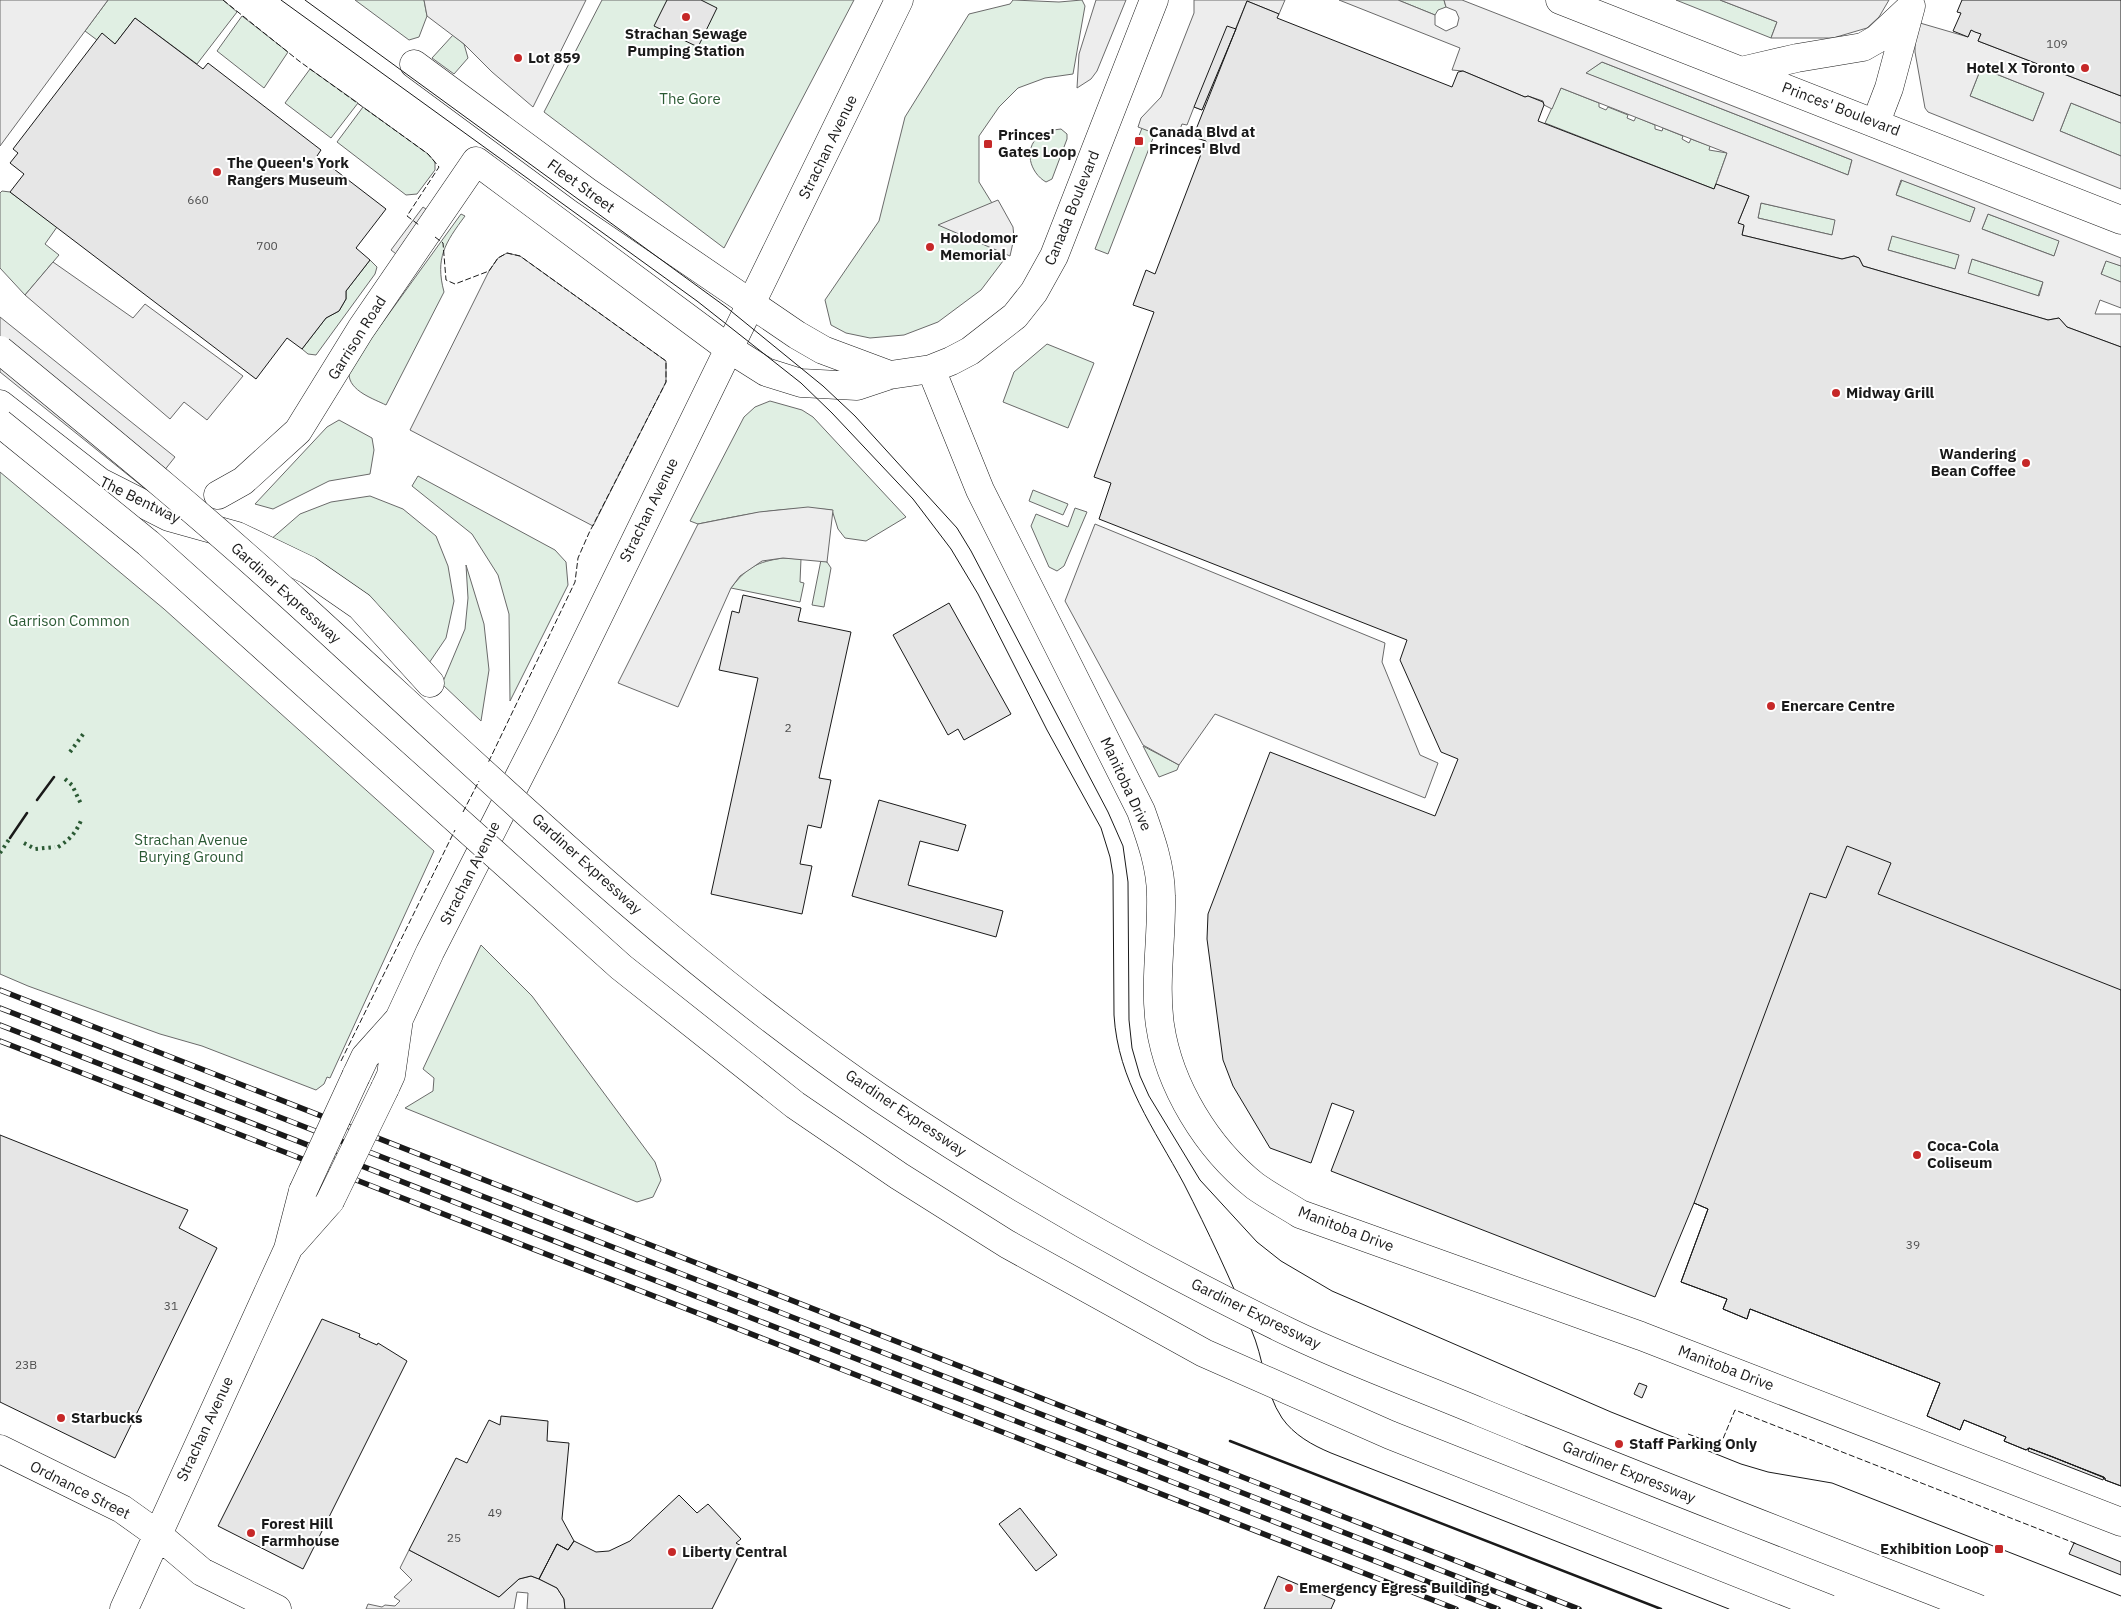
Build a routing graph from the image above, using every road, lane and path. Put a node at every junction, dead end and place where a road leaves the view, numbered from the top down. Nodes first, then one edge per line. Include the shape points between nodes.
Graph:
1 (899, 0) edge
2 (1154, 0) edge
3 (1560, 0) edge
4 (1912, 4) edge
5 (414, 64) dead end
6 (1741, 71) junction
7 (1876, 122) junction
8 (2121, 220) edge
9 (751, 302) junction
10 (728, 348) junction
11 (0, 350) edge
12 (931, 369) junction
13 (890, 375) junction
14 (0, 404) edge
15 (0, 423) edge
16 (218, 495) dead end
17 (430, 683) dead end
18 (399, 1019) junction
19 (288, 1249) junction
20 (0, 1449) edge
21 (2121, 1522) edge
22 (158, 1534) junction
23 (124, 1609) edge
24 (277, 1609) edge
25 (1829, 1609) edge
26 (1978, 1609) edge

1 - 9 main road, Strachan Avenue
2 - 12 main road, Canada Boulevard via 1054,256 1034,292 1015,316 994,334 970,351
3 - 6 main road, Princes' Boulevard
4 - 6 main road via 1863,47
4 - 7 main road via 1889,88
5 - 9 main road, Fleet Street via 586,191
6 - 7 main road, Princes' Boulevard
7 - 8 main road, Princes' Boulevard
9 - 10 main road, Strachan Avenue
9 - 13 main road via 823,350
10 - 13 main road via 766,372 801,383 856,386
10 - 16 main road, Garrison Road via 476,161 361,329 298,431 243,481
10 - 18 main road, Strachan Avenue
11 - 26 main road, Gardiner Expressway, bridge via 190,508 654,925 831,1063 1009,1181 1131,1251 1298,1337 1628,1473
12 - 13 main road
12 - 21 main road, Manitoba Drive via 980,490 1142,812 1155,850 1162,894 1160,1025 1170,1069 1191,1110 1218,1149 1255,1186 1300,1214 1641,1336
14 - 17 main road, The Bentway via 100,482 169,517 237,536 308,570 360,606
15 - 25 main road, bridge via 148,543 621,967 795,1105 899,1176 1007,1244 1204,1353 1390,1435
18 - 19 main road, Strachan Avenue, bridge via 365,1057 303,1191
18 - 19 main road, Strachan Avenue, bridge via 391,1075 385,1088 330,1201
19 - 22 main road, Strachan Avenue
20 - 22 main road, Ordnance Street via 122,1509
22 - 23 main road, Strachan Avenue
22 - 24 main road, Ordnance Street via 202,1572

